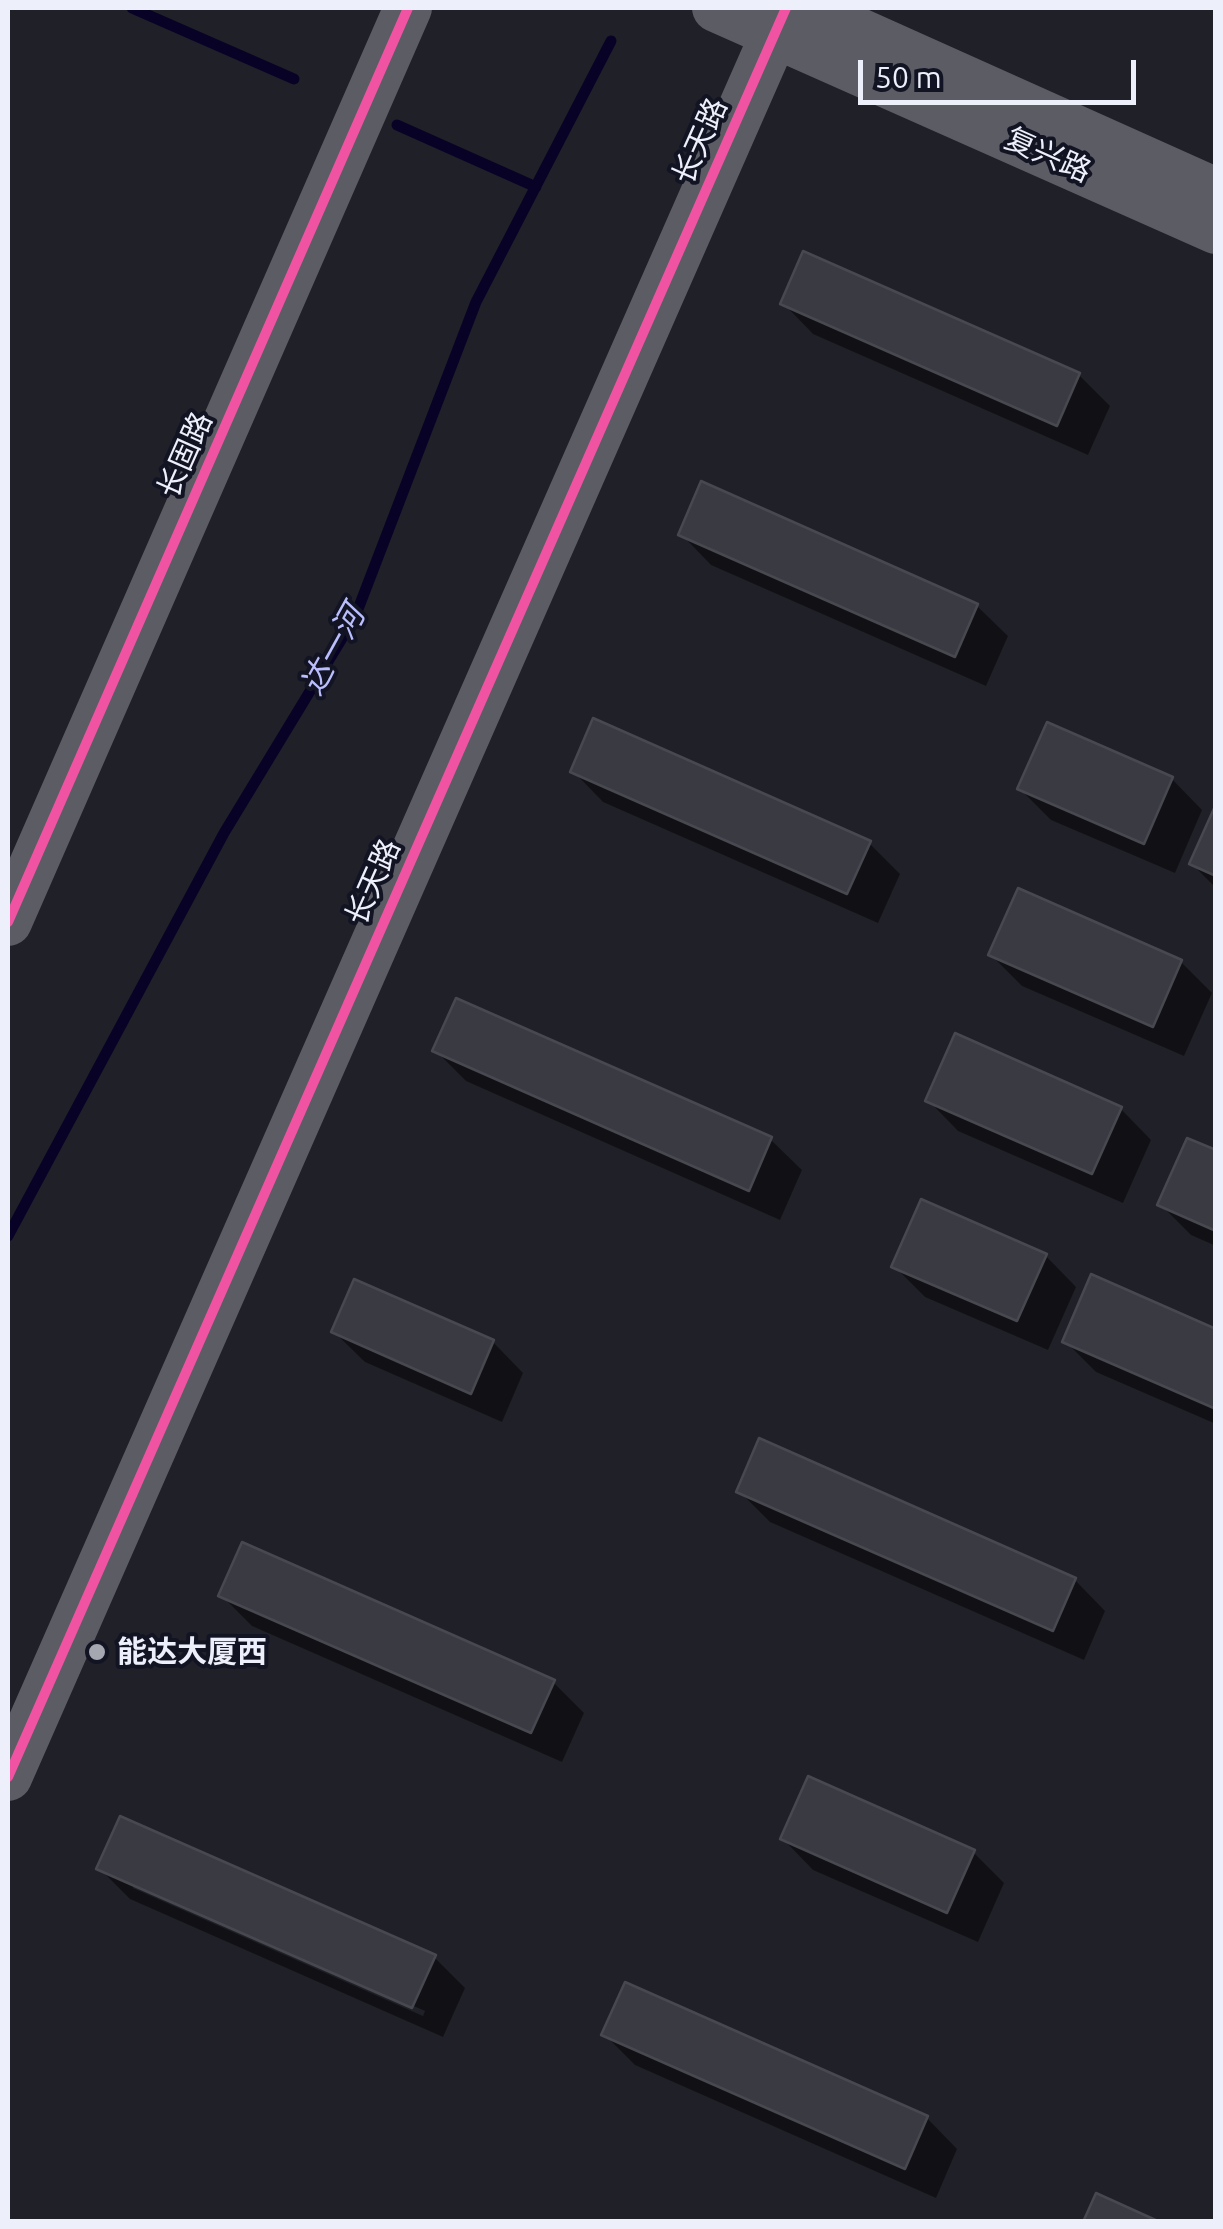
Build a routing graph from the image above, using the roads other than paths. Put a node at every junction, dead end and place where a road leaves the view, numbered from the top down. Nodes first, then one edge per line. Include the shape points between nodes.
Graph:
1 (408, 8) edge
2 (716, 8) edge
3 (789, 16) edge
4 (1216, 192) edge
5 (1216, 230) edge
6 (8, 922) edge
7 (8, 1777) edge

1 - 6 street, 长固路
2 - 3 street, 复兴路
3 - 4 street, 复兴路
3 - 5 street, 复兴路
3 - 7 street, 长天路

